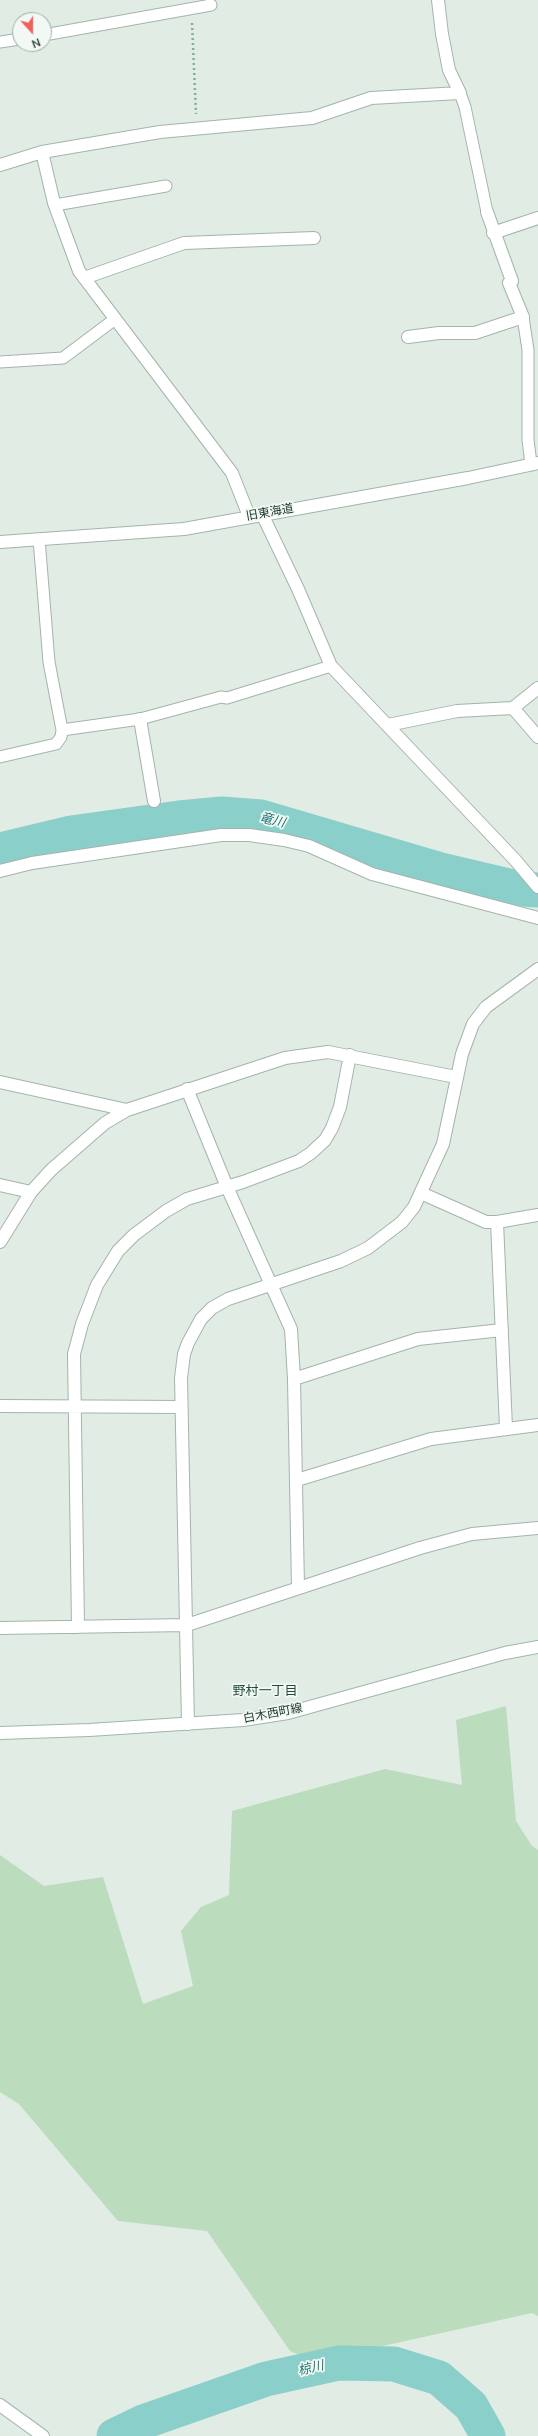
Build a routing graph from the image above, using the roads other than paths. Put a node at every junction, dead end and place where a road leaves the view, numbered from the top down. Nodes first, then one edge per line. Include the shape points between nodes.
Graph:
1 (438, 0) edge
2 (212, 5) dead end
3 (52, 34) edge
4 (12, 40) edge
5 (0, 42) edge
6 (460, 93) junction
7 (42, 152) junction
8 (0, 164) edge
9 (166, 186) dead end
10 (55, 205) junction
11 (487, 212) joint
12 (538, 218) edge
13 (493, 233) junction
14 (314, 238) dead end
15 (84, 278) junction
16 (523, 317) junction
17 (115, 319) junction
18 (408, 337) dead end
19 (0, 362) edge
20 (535, 464) edge
21 (262, 514) junction
22 (249, 516) junction
23 (39, 539) junction
24 (0, 542) edge
25 (331, 666) junction
26 (538, 688) edge
27 (513, 708) junction
28 (140, 719) junction
29 (388, 726) junction
30 (62, 730) junction
31 (538, 738) edge
32 (0, 757) edge
33 (154, 801) dead end
34 (0, 871) edge
35 (538, 887) edge
36 (538, 918) edge
37 (538, 970) edge
38 (350, 1055) junction
39 (456, 1077) junction
40 (0, 1082) edge
41 (188, 1089) junction
42 (127, 1110) junction
43 (0, 1185) edge
44 (227, 1187) junction
45 (32, 1192) junction
46 (421, 1193) junction
47 (538, 1215) edge
48 (497, 1222) junction
49 (0, 1242) edge
50 (269, 1284) junction
51 (502, 1330) junction
52 (294, 1379) junction
53 (74, 1405) junction
54 (0, 1406) edge
55 (181, 1407) junction
56 (538, 1425) edge
57 (506, 1428) junction
58 (297, 1480) junction
59 (538, 1528) edge
60 (298, 1587) junction
61 (186, 1626) junction
62 (78, 1627) junction
63 (0, 1628) edge
64 (538, 1647) edge
65 (188, 1724) junction
66 (0, 1733) edge
67 (0, 2406) edge
68 (43, 2436) edge

1 - 6 street via 449,70
2 - 3 lane
4 - 5 lane
6 - 7 street via 372,98 312,118 196,128
6 - 11 lane
7 - 8 street
7 - 10 street
9 - 10 lane
10 - 15 street via 79,271
11 - 13 street
12 - 13 street
13 - 16 street
14 - 15 street via 184,243
15 - 17 street
16 - 18 street via 475,333 439,333
16 - 20 lane via 528,350 528,440
17 - 19 lane via 63,358
17 - 22 street via 232,473
20 - 21 street, 旧東海道
21 - 22 street, 旧東海道
21 - 25 street
22 - 23 street, 旧東海道 via 184,529
23 - 24 street, 旧東海道
23 - 30 lane via 49,662
25 - 28 lane via 227,698 221,697
25 - 29 street
26 - 27 street
27 - 29 street via 457,711
27 - 31 street
28 - 30 lane
28 - 33 street
29 - 35 street via 516,860
30 - 32 lane via 56,744
34 - 36 street via 32,863 221,834 249,835 309,846 372,874
37 - 39 street via 486,1008 473,1024
38 - 39 street
38 - 41 street via 328,1052 285,1058
38 - 44 street via 340,1107 325,1140 299,1160
39 - 46 street via 443,1144
40 - 42 street
41 - 42 street
41 - 44 street
42 - 45 street via 84,1140
43 - 45 street
44 - 50 street via 235,1200
44 - 53 street via 187,1199 166,1211 134,1235 118,1251 97,1285 82,1324 74,1354
45 - 49 street
46 - 48 street via 486,1222
46 - 50 street via 402,1222 368,1248 342,1261
47 - 48 street
48 - 51 street
50 - 52 street via 291,1329
50 - 55 street via 228,1299 212,1308 201,1319 184,1354
51 - 52 street via 418,1339
51 - 57 street
52 - 58 street
53 - 54 street
53 - 55 street
53 - 62 street
55 - 61 street
56 - 57 street
57 - 58 street via 431,1438
58 - 60 street
59 - 60 street via 472,1534
60 - 61 street
61 - 62 street
61 - 65 street
62 - 63 street
64 - 65 street, 白木西町線 via 505,1653 288,1713 243,1720
65 - 66 street, 白木西町線
67 - 68 street

